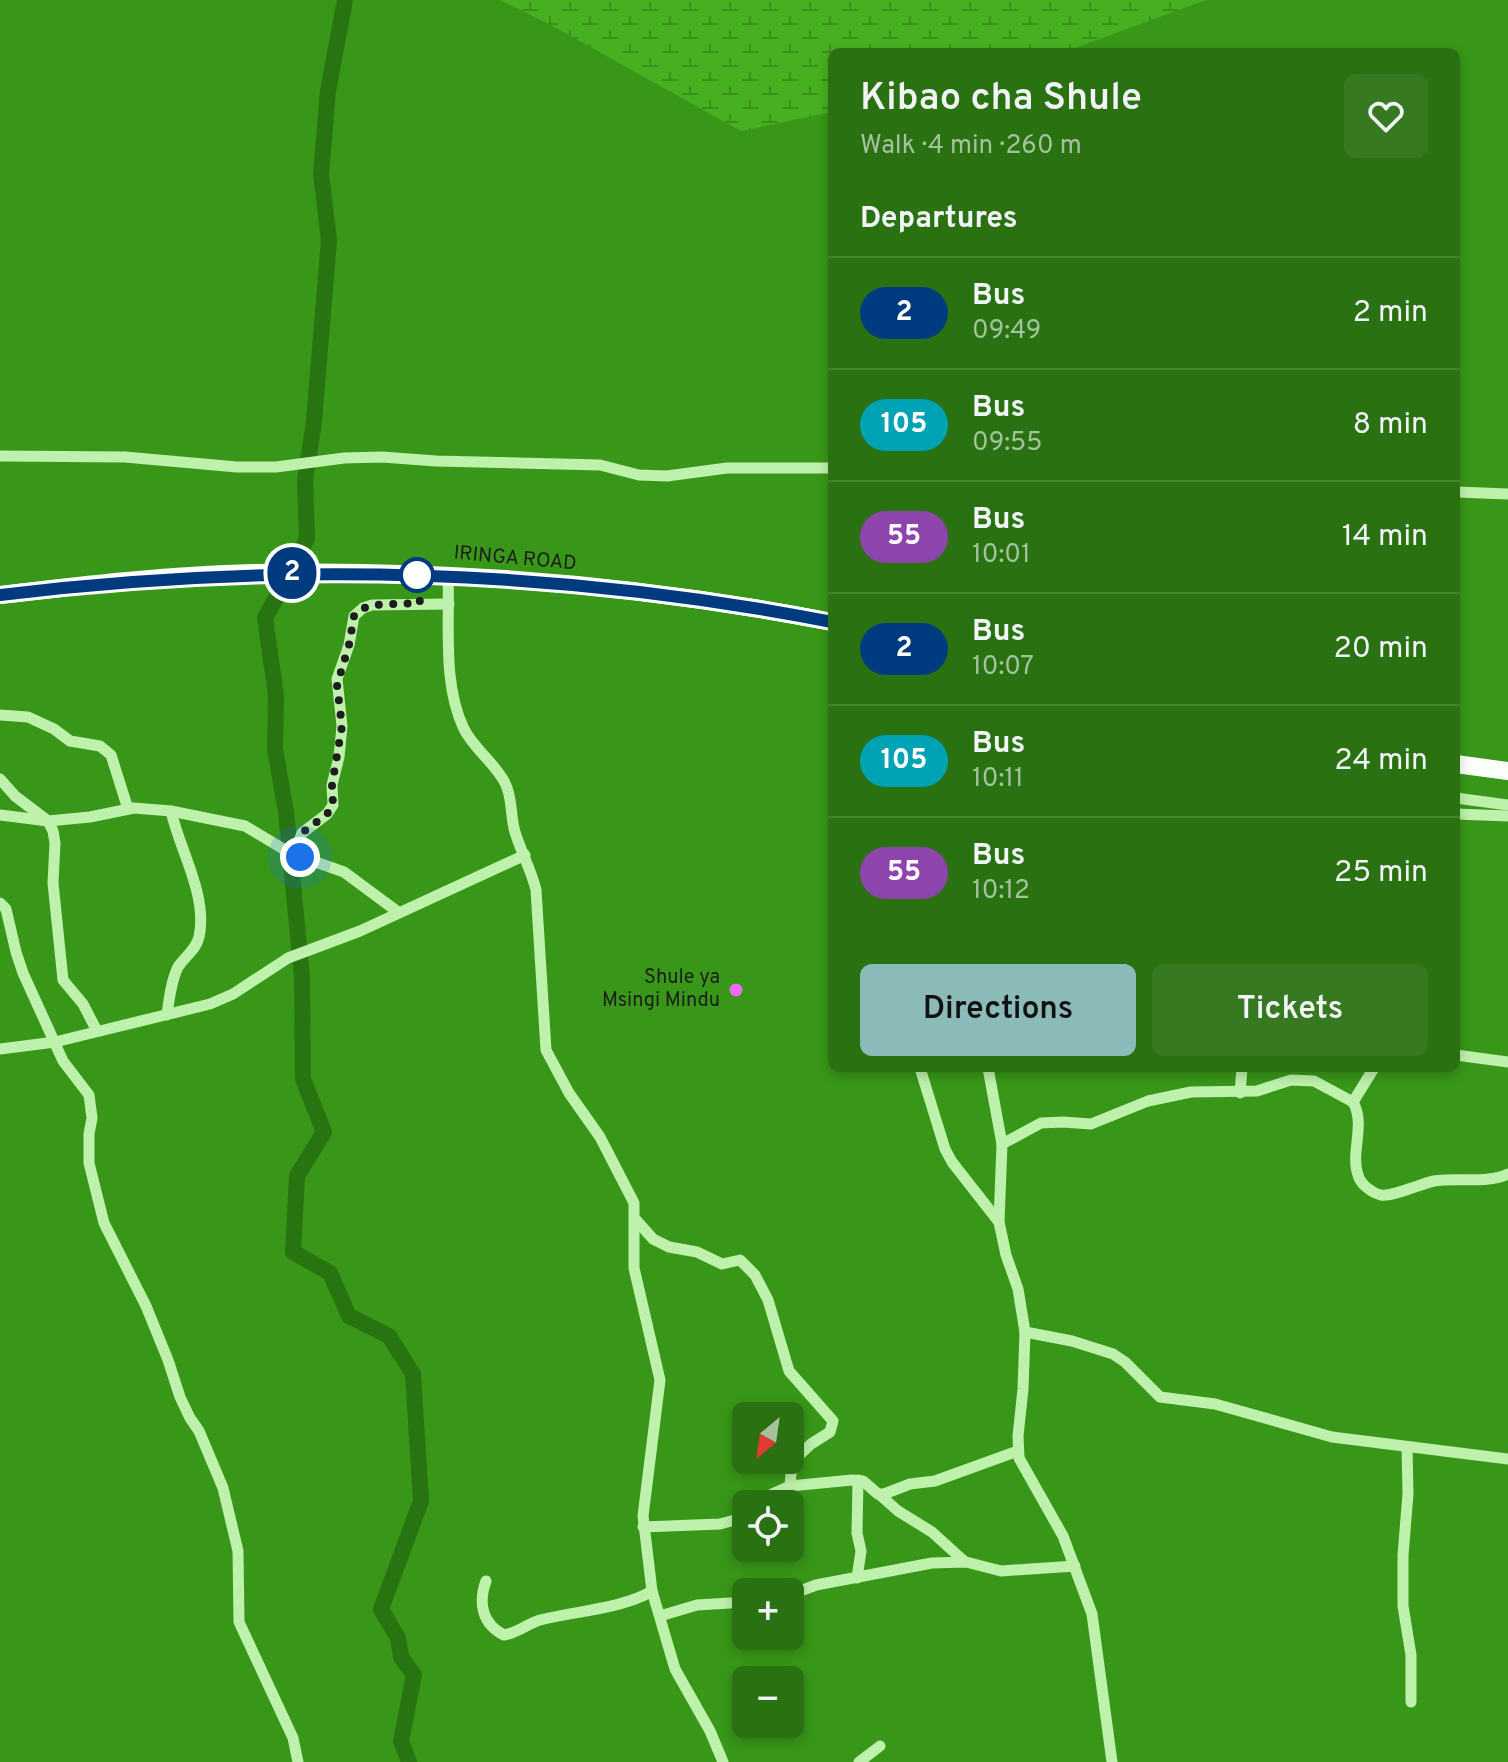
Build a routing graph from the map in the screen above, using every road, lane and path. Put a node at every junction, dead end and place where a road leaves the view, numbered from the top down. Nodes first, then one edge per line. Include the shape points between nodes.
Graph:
1 (0, 456) edge
2 (828, 468) edge
3 (1460, 492) edge
4 (1508, 494) edge
5 (448, 575) junction
6 (0, 595) edge
7 (449, 604) junction
8 (828, 621) edge
9 (0, 715) edge
10 (1460, 765) edge
11 (1508, 771) edge
12 (0, 779) edge
13 (1460, 799) edge
14 (1508, 805) edge
15 (128, 809) junction
16 (171, 811) junction
17 (1460, 814) edge
18 (0, 815) edge
19 (1508, 816) edge
20 (48, 821) junction
21 (525, 855) junction
22 (300, 857) junction
23 (0, 903) edge
24 (398, 912) junction
25 (167, 1015) junction
26 (97, 1031) junction
27 (55, 1042) junction
28 (0, 1049) edge
29 (1460, 1056) edge
30 (1508, 1062) edge
31 (921, 1072) edge
32 (989, 1072) edge
33 (1242, 1072) edge
34 (1372, 1072) edge
35 (1240, 1093) junction
36 (1353, 1102) junction
37 (1002, 1144) junction
38 (1508, 1174) edge
39 (636, 1220) junction
40 (999, 1222) junction
41 (1025, 1332) junction
42 (1407, 1447) junction
43 (1018, 1451) junction
44 (1508, 1459) edge
45 (858, 1480) junction
46 (790, 1486) junction
47 (781, 1490) edge
48 (880, 1495) junction
49 (732, 1521) edge
50 (643, 1527) junction
51 (966, 1562) junction
52 (1075, 1566) junction
53 (857, 1578) junction
54 (486, 1581) dead end
55 (804, 1590) edge
56 (652, 1591) junction
57 (732, 1603) edge
58 (660, 1616) junction
59 (1411, 1702) dead end
60 (880, 1746) dead end
61 (298, 1762) edge
62 (723, 1762) edge
63 (859, 1762) edge
64 (1112, 1762) edge

1 - 2 street via 125,457 237,467 382,457 600,465 667,476 739,468
3 - 4 street
5 - 6 highway, IRINGA ROAD via 238,574
5 - 7 street
5 - 8 highway, IRINGA ROAD via 699,599
7 - 21 street via 456,704 464,728 505,782
7 - 22 street via 372,605 354,616 337,685 342,726 333,805 302,833
9 - 15 street via 28,717 70,741 106,749
10 - 11 highway
12 - 20 street
13 - 14 street
15 - 16 street
15 - 20 street
16 - 22 street via 249,827
16 - 25 street via 199,898 200,928 195,946 177,970
17 - 19 street
18 - 20 street
20 - 26 street via 55,843 53,883 63,980
21 - 24 street
21 - 39 street via 539,906 546,1050 600,1137 634,1203
22 - 24 street via 344,872
23 - 27 street via 19,963
24 - 25 street via 288,958 223,999
25 - 26 street
26 - 27 street
27 - 28 street
27 - 61 street via 92,1105 89,1163 107,1233 146,1306 180,1397 223,1488 238,1551 239,1622 293,1738
29 - 30 street
31 - 40 street via 945,1149
32 - 37 street
33 - 35 street
34 - 36 street
35 - 36 street via 1301,1079
35 - 37 street via 1191,1092 1091,1124 1041,1123
36 - 38 street via 1358,1118 1357,1172 1375,1193 1391,1195 1413,1185
37 - 40 street
39 - 46 street via 658,1242 722,1264 742,1261 755,1275 788,1370 833,1421 830,1432 792,1462
39 - 50 street via 634,1268 660,1380
40 - 41 street
41 - 42 street via 1113,1354 1160,1397 1215,1404 1332,1437
41 - 43 street
42 - 44 street
42 - 59 street via 1403,1606
43 - 48 street
43 - 52 street
45 - 46 street
45 - 48 street
45 - 53 street
46 - 47 street
48 - 51 street
49 - 50 street
50 - 56 street
51 - 52 street via 1001,1571
51 - 53 street
52 - 64 street via 1092,1614
53 - 55 street
54 - 56 street via 484,1616 504,1635
56 - 58 street
57 - 58 street via 697,1605
58 - 62 street via 675,1669
60 - 63 street

